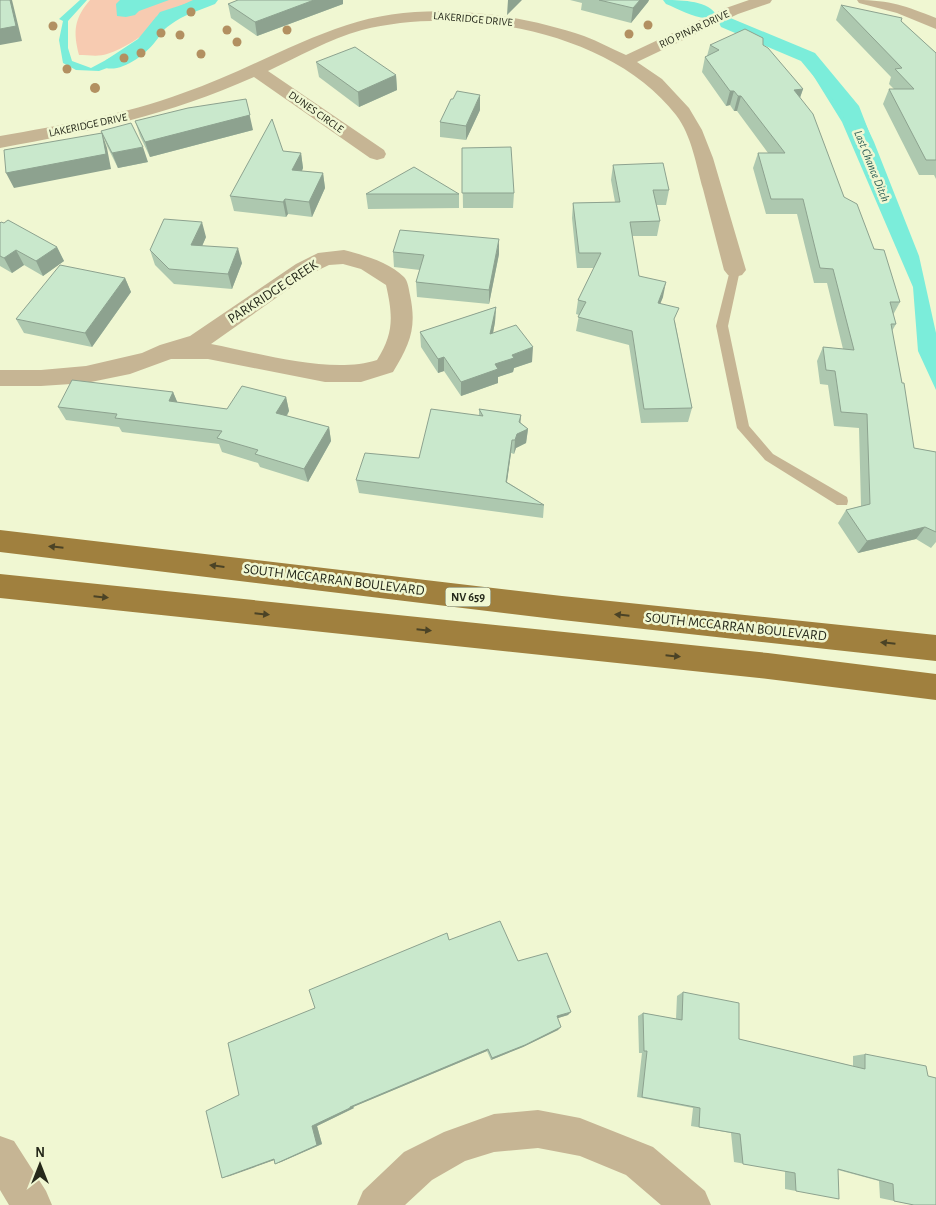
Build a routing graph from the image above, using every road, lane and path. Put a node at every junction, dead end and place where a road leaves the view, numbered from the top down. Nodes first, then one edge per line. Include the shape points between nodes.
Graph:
1 (764, 0) edge
2 (865, 0) edge
3 (932, 18) edge
4 (626, 61) junction
5 (255, 70) junction
6 (0, 142) edge
7 (377, 154) dead end
8 (735, 270) joint
9 (168, 351) junction
10 (0, 378) edge
11 (842, 501) dead end
12 (0, 541) edge
13 (0, 586) edge
14 (936, 648) edge
15 (936, 687) edge
16 (0, 1155) edge
17 (32, 1205) edge
18 (377, 1205) edge
19 (691, 1205) edge

1 - 4 street, RIO PINAR DRIVE via 732,11
2 - 3 street
4 - 5 street, LAKERIDGE DRIVE via 547,30 488,18 429,15 360,25
4 - 8 street, LAKERIDGE DRIVE via 668,94 694,130
5 - 6 street, LAKERIDGE DRIVE via 143,113
5 - 7 street, DUNES CIRCLE
8 - 11 lane via 722,326 743,428 769,457
9 - 9 street, PARKRIDGE CREEK via 198,342 303,269 325,258 344,257 368,264 396,282 404,320 398,348 385,366 360,374 325,374 208,351
9 - 10 street, PARKRIDGE CREEK via 156,358 86,374
14 -> 12 main road, SOUTH MCCARRAN BOULEVARD / NV 659 via 571,609
13 -> 15 main road via 768,666
16 - 17 street
18 - 19 street via 418,1166 457,1144 494,1133 538,1129 580,1137 639,1161

